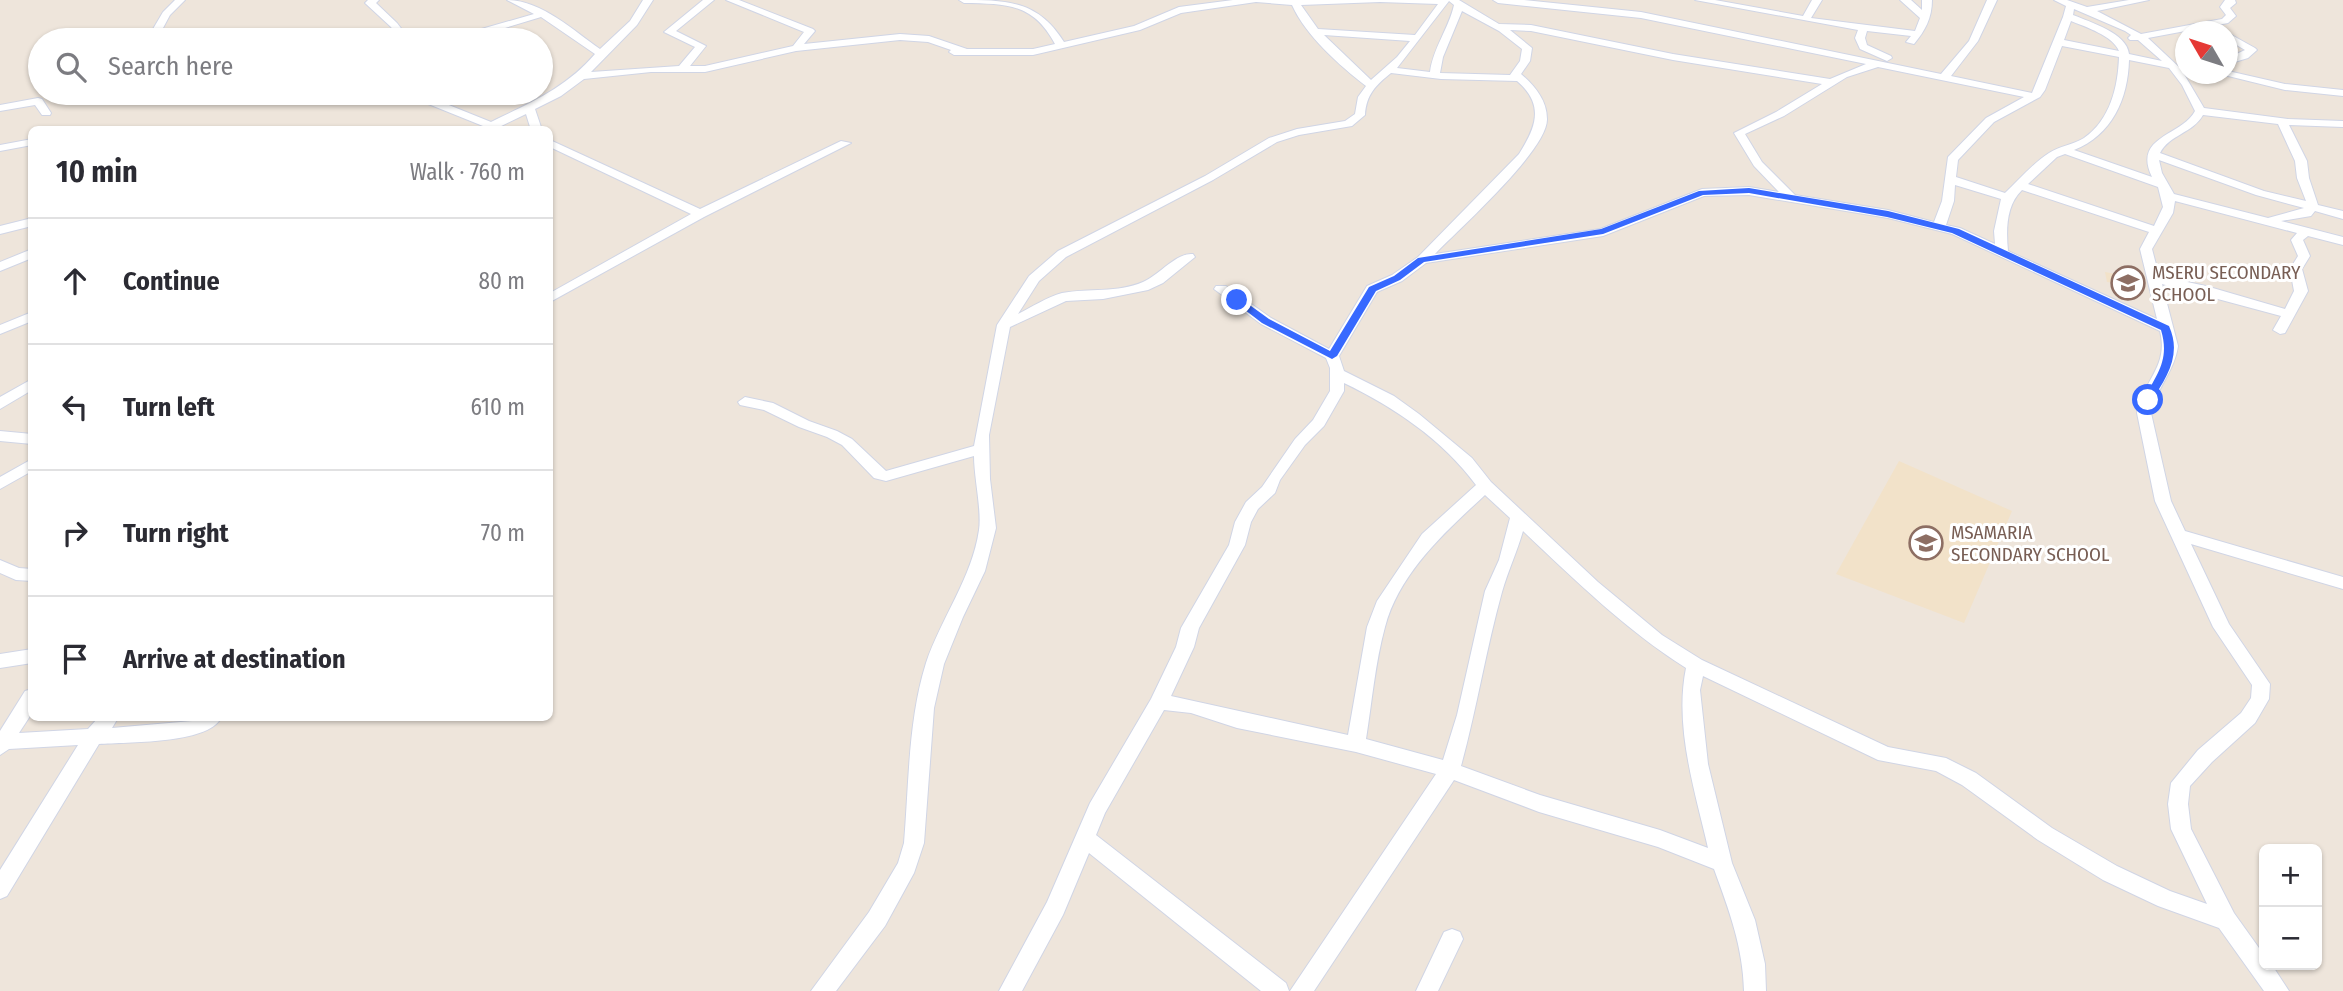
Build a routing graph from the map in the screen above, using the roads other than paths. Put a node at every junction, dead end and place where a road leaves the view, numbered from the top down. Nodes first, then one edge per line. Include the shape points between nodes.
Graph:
1 (180, 0) edge
2 (374, 0) edge
3 (512, 0) edge
4 (648, 0) edge
5 (709, 0) edge
6 (731, 0) edge
7 (964, 0) edge
8 (1255, 0) edge
9 (1377, 0) edge
10 (1383, 0) edge
11 (1498, 0) edge
12 (1817, 0) edge
13 (1905, 0) edge
14 (1927, 0) edge
15 (1992, 0) edge
16 (2144, 0) edge
17 (2230, 0) edge
18 (1295, 1) edge
19 (1336, 1) edge
20 (1450, 1) edge
21 (1708, 1) edge
22 (2065, 7) edge
23 (2086, 10) junction
24 (542, 14) junction
25 (1925, 17) junction
26 (1806, 19) junction
27 (2220, 21) edge
28 (1681, 23) junction
29 (1499, 27) junction
30 (159, 28) edge
31 (396, 28) edge
32 (495, 28) edge
33 (1863, 28) junction
34 (2175, 30) edge
35 (1317, 32) junction
36 (1918, 34) junction
37 (2138, 36) junction
38 (1415, 38) junction
39 (2058, 42) junction
40 (2238, 42) edge
41 (1061, 44) junction
42 (1909, 44) dead end
43 (796, 47) junction
44 (2124, 52) junction
45 (601, 54) junction
46 (2238, 58) edge
47 (1879, 63) junction
48 (2175, 64) edge
49 (2175, 65) edge
50 (682, 69) junction
51 (1389, 70) junction
52 (1922, 71) junction
53 (1435, 75) junction
54 (583, 76) junction
55 (1945, 76) junction
56 (2238, 76) edge
57 (1519, 78) junction
58 (1830, 82) junction
59 (2186, 84) edge
60 (1371, 85) junction
61 (553, 95) edge
62 (2343, 95) edge
63 (2033, 96) junction
64 (28, 103) edge
65 (41, 105) edge
66 (436, 105) edge
67 (536, 105) edge
68 (0, 108) edge
69 (530, 109) junction
70 (2200, 111) junction
71 (46, 113) dead end
72 (2283, 121) junction
73 (2343, 124) edge
74 (483, 126) edge
75 (492, 126) edge
76 (536, 126) edge
77 (28, 143) edge
78 (845, 143) dead end
79 (553, 144) edge
80 (0, 148) edge
81 (2063, 150) junction
82 (2154, 155) junction
83 (1949, 179) junction
84 (2019, 185) junction
85 (2165, 190) junction
86 (2007, 197) junction
87 (1792, 199) junction
88 (2311, 207) junction
89 (700, 214) junction
90 (2343, 215) edge
91 (2267, 220) junction
92 (28, 223) edge
93 (1939, 226) junction
94 (0, 230) edge
95 (2154, 230) junction
96 (2306, 230) junction
97 (2343, 241) edge
98 (2003, 251) junction
99 (28, 255) edge
100 (1189, 257) dead end
101 (1422, 260) junction
102 (0, 267) edge
103 (2154, 279) junction
104 (1221, 289) dead end
105 (553, 296) edge
106 (2290, 314) junction
107 (28, 318) edge
108 (1004, 325) junction
109 (2165, 328) junction
110 (0, 330) edge
111 (2280, 330) dead end
112 (1332, 356) junction
113 (1338, 374) junction
114 (28, 386) edge
115 (745, 402) dead end
116 (0, 404) edge
117 (0, 436) edge
118 (28, 439) edge
119 (981, 449) junction
120 (28, 466) edge
121 (0, 484) edge
122 (1485, 486) junction
123 (1518, 517) junction
124 (2180, 535) junction
125 (0, 566) edge
126 (28, 575) edge
127 (2343, 583) edge
128 (28, 657) edge
129 (0, 661) edge
130 (1696, 665) junction
131 (28, 702) edge
132 (1159, 702) junction
133 (106, 721) edge
134 (207, 721) edge
135 (93, 737) junction
136 (2, 744) edge
137 (1356, 744) junction
138 (1450, 770) junction
139 (1086, 839) junction
140 (1723, 863) junction
141 (0, 889) edge
142 (2228, 921) junction
143 (1452, 939) dead end
144 (822, 991) edge
145 (1010, 991) edge
146 (1278, 991) edge
147 (1301, 991) edge
148 (1427, 991) edge
149 (1755, 991) edge
150 (2278, 991) edge

1 - 30 street
2 - 31 street via 370,3
3 - 24 street
4 - 45 street via 632,28
5 - 50 street via 669,32 701,46
6 - 43 street via 810,30
7 - 41 street via 1030,6 1050,20
8 - 18 street
8 - 41 street via 1179,10 1138,28
9 - 19 street
10 - 20 street
11 - 28 street via 1623,12
12 - 26 street
13 - 25 street
14 - 25 street
15 - 55 street via 1970,50
16 - 23 street
17 - 27 street via 2225,6 2231,15
18 - 19 street
18 - 35 street
20 - 29 street
20 - 38 street
20 - 53 street via 1451,33 1436,58
21 - 26 street
21 - 28 street
22 - 23 street
22 - 39 street
22 - 44 street
23 - 37 street
24 - 32 street
24 - 45 street
25 - 36 street
26 - 33 street
28 - 47 street
29 - 57 street via 1527,48 1526,60 1515,71
29 - 58 street via 1531,27 1673,57
33 - 36 street
33 - 52 street via 1863,47
34 - 37 street
35 - 38 street
35 - 60 street
36 - 42 street
37 - 44 street via 2126,41
37 - 48 street
38 - 51 street
39 - 44 street
39 - 63 street via 2045,83
40 - 46 street via 2252,50
41 - 43 street via 1015,53 959,51 929,39 908,37
43 - 50 street via 711,68
44 - 49 street
44 - 81 street via 2123,80 2115,106 2087,141
45 - 54 street
47 - 52 street
47 - 58 street
50 - 54 street
51 - 53 street
51 - 60 street
52 - 55 street
53 - 57 street
54 - 61 street
55 - 63 street
56 - 62 street
57 - 101 street via 1536,98 1542,120 1537,134 1517,164
58 - 87 street via 1740,133 1758,164
59 - 70 street
60 - 108 street via 1359,105 1360,116 1351,123 1273,140 1062,254 1034,279
63 - 83 street via 1982,127 1952,159
64 - 68 street
65 - 71 street
66 - 74 street
67 - 69 street
69 - 75 street
69 - 76 street
70 - 72 street
70 - 82 street via 2192,124 2168,137
72 - 73 street
72 - 88 street via 2302,164
77 - 80 street
78 - 89 street
79 - 89 street
81 - 84 street
81 - 85 street
82 - 85 street via 2154,170
82 - 88 street
83 - 86 street
83 - 93 street via 1948,201
84 - 86 street
84 - 95 street
85 - 91 street
85 - 95 street via 2168,210
86 - 98 street via 2000,231
87 - 93 street
87 - 101 street via 1749,191 1702,193 1603,232
88 - 90 street
88 - 91 street via 2306,213
89 - 105 street
91 - 96 street
92 - 94 street
93 - 98 street
95 - 103 street via 2146,248
96 - 97 street
96 - 106 street via 2297,240 2304,256 2295,268 2301,291
98 - 109 street
99 - 102 street
100 - 108 street via 1143,287 1064,297
101 - 112 street via 1372,289
103 - 106 street
103 - 109 street
104 - 112 street via 1266,321
106 - 111 street
107 - 110 street
108 - 119 street
109 - 124 street via 2171,346 2169,361 2144,413 2163,501
112 - 113 street
113 - 122 street via 1390,399 1414,417 1466,462
113 - 132 street via 1337,391 1320,423 1300,442 1242,522 1237,545 1190,628
114 - 116 street
115 - 119 street via 768,406 832,434 886,476
117 - 118 street
119 - 144 street via 988,528 980,563 936,664 925,709 914,842 907,866 877,919
120 - 121 street
122 - 123 street
122 - 137 street via 1428,538 1386,601 1376,627
123 - 130 street via 1656,640
123 - 138 street via 1493,592
124 - 127 street
124 - 142 street via 2222,627 2260,684 2260,699 2248,718 2181,783 2181,829
125 - 126 street
128 - 129 street
130 - 140 street via 1691,690 1698,764
130 - 142 street via 1885,754 1939,764 2110,873
131 - 136 street
132 - 137 street
132 - 139 street via 1097,809
133 - 135 street
134 - 135 street via 195,728
135 - 136 street
135 - 141 street
137 - 138 street
138 - 140 street
138 - 147 street
139 - 145 street
139 - 146 street
140 - 149 street via 1744,919
142 - 150 street
143 - 148 street

